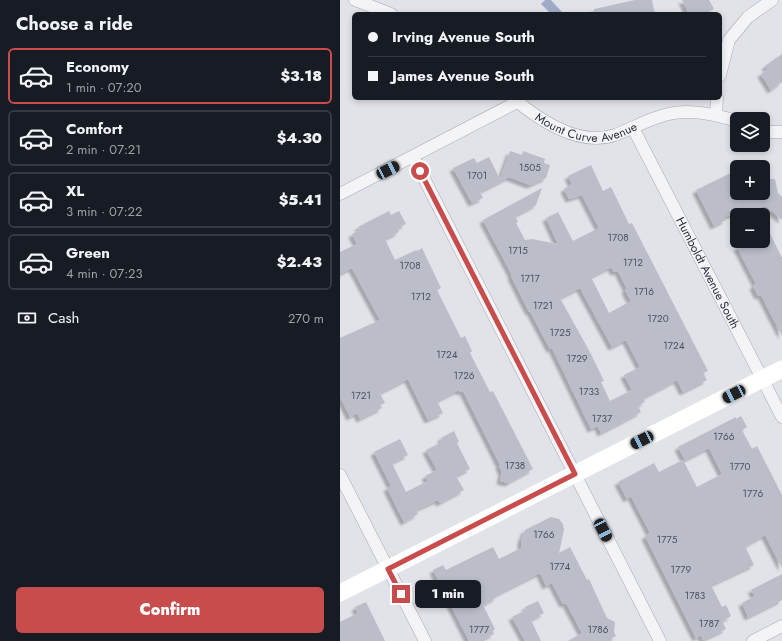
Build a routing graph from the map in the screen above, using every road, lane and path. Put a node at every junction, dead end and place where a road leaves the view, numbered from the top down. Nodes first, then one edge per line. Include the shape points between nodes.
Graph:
1 (355, 0) edge
2 (772, 0) edge
3 (386, 12) edge
4 (722, 67) edge
5 (515, 100) edge
6 (717, 100) edge
7 (716, 115) junction
8 (730, 119) edge
9 (633, 128) junction
10 (770, 130) edge
11 (782, 132) edge
12 (413, 157) junction
13 (340, 194) edge
14 (782, 369) edge
15 (763, 379) junction
16 (782, 417) edge
17 (575, 474) junction
18 (340, 475) edge
19 (388, 569) junction
20 (340, 593) edge
21 (782, 626) edge
22 (424, 641) edge
23 (660, 641) edge
24 (753, 641) edge

1 - 3 street
2 - 4 street via 748,17 729,40
5 - 9 street, Mount Curve Avenue via 568,133 590,138 613,136
5 - 12 street, Mount Curve Avenue
6 - 7 street
7 - 8 street, Mount Curve Avenue
7 - 9 street, Mount Curve Avenue via 699,112 673,113
9 - 15 street, Humboldt Avenue South
10 - 11 street
12 - 13 street, Mount Curve Avenue
12 - 17 street
14 - 15 street
15 - 16 street, Humboldt Avenue South
15 - 17 street
17 - 19 street
17 - 23 street
18 - 19 street
19 - 20 street
19 - 22 street
21 - 24 street

